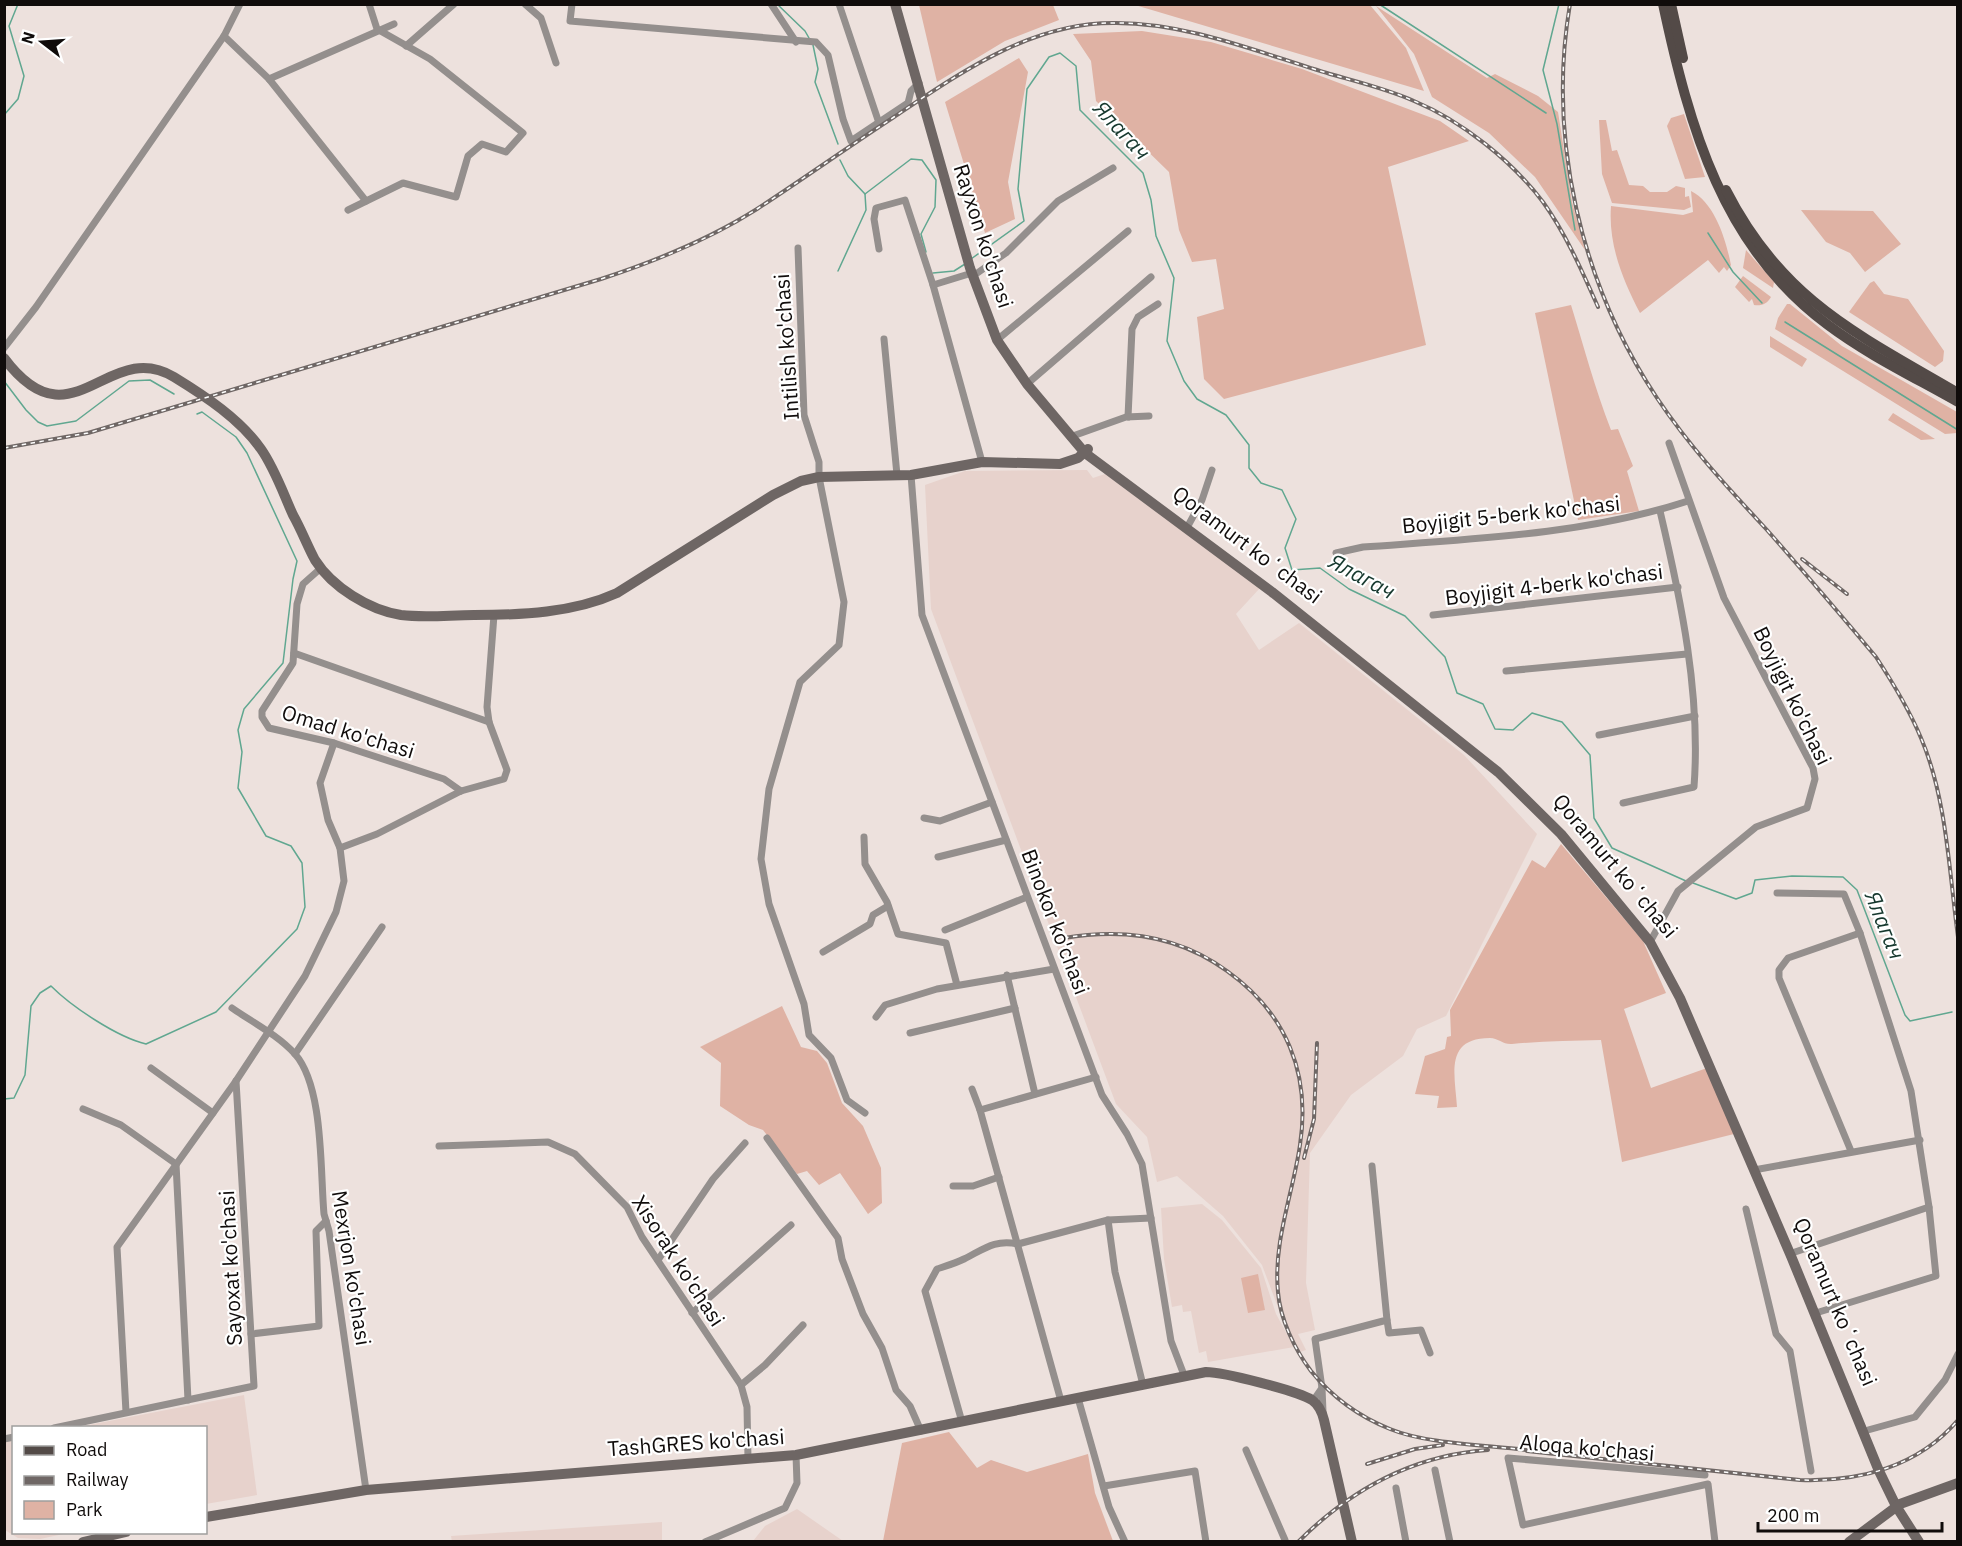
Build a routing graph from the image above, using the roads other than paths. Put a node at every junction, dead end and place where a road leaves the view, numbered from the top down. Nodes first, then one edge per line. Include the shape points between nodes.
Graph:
1 (240, 4) edge
2 (369, 4) edge
3 (454, 4) edge
4 (525, 4) edge
5 (572, 4) edge
6 (771, 4) edge
7 (839, 4) edge
8 (895, 4) edge
9 (901, 4) edge
10 (1663, 4) edge
11 (1671, 4) edge
12 (394, 24) dead end
13 (377, 29) junction
14 (224, 36) junction
15 (798, 42) junction
16 (406, 46) junction
17 (556, 63) dead end
18 (269, 79) junction
19 (919, 83) junction
20 (879, 123) junction
21 (1113, 168) dead end
22 (366, 201) junction
23 (348, 210) dead end
24 (1128, 231) dead end
25 (798, 248) dead end
26 (879, 249) dead end
27 (973, 272) junction
28 (1151, 277) dead end
29 (933, 285) junction
30 (1789, 285) junction
31 (1158, 304) dead end
32 (999, 338) junction
33 (884, 339) dead end
34 (4, 348) edge
35 (4, 358) edge
36 (1028, 382) junction
37 (1958, 393) edge
38 (1958, 402) edge
39 (1149, 416) dead end
40 (1128, 417) junction
41 (1072, 435) junction
42 (1669, 443) dead end
43 (1086, 451) junction
44 (982, 462) junction
45 (1212, 470) dead end
46 (911, 475) junction
47 (897, 476) junction
48 (819, 477) junction
49 (1688, 501) junction
50 (1660, 510) junction
51 (1189, 524) junction
52 (1336, 553) dead end
53 (321, 568) junction
54 (1678, 587) junction
55 (1273, 591) junction
56 (494, 615) junction
57 (1433, 615) dead end
58 (294, 652) junction
59 (1687, 654) junction
60 (1506, 671) dead end
61 (1695, 716) junction
62 (489, 722) junction
63 (1599, 735) dead end
64 (334, 743) junction
65 (461, 791) junction
66 (992, 802) junction
67 (1623, 803) dead end
68 (924, 818) dead end
69 (864, 837) dead end
70 (1006, 840) junction
71 (340, 848) junction
72 (938, 857) dead end
73 (1777, 893) dead end
74 (1028, 897) junction
75 (888, 906) junction
76 (382, 927) dead end
77 (945, 930) dead end
78 (1860, 933) junction
79 (1652, 941) junction
80 (823, 952) dead end
81 (1054, 969) junction
82 (1007, 975) junction
83 (957, 985) junction
84 (232, 1008) dead end
85 (1015, 1008) junction
86 (876, 1017) dead end
87 (267, 1033) junction
88 (910, 1033) dead end
89 (295, 1054) junction
90 (151, 1068) dead end
91 (1096, 1077) junction
92 (236, 1081) junction
93 (972, 1089) dead end
94 (1035, 1094) junction
95 (82, 1109) dead end
96 (980, 1110) junction
97 (213, 1113) junction
98 (865, 1113) dead end
99 (767, 1138) dead end
100 (1920, 1140) junction
101 (745, 1143) dead end
102 (439, 1146) dead end
103 (1851, 1151) junction
104 (176, 1164) junction
105 (1372, 1166) dead end
106 (1756, 1169) junction
107 (999, 1177) junction
108 (953, 1186) dead end
109 (1929, 1207) junction
110 (1746, 1209) dead end
111 (1151, 1218) junction
112 (1108, 1220) junction
113 (326, 1221) junction
114 (791, 1225) dead end
115 (1018, 1244) junction
116 (1795, 1252) junction
117 (658, 1260) junction
118 (1819, 1312) junction
119 (692, 1313) junction
120 (1387, 1320) junction
121 (803, 1324) dead end
122 (251, 1334) junction
123 (1430, 1353) dead end
124 (1958, 1354) edge
125 (1184, 1375) junction
126 (741, 1385) junction
127 (1143, 1385) junction
128 (1322, 1388) junction
129 (1078, 1398) junction
130 (188, 1400) junction
131 (1061, 1401) junction
132 (1313, 1401) junction
133 (126, 1412) junction
134 (1323, 1414) junction
135 (962, 1422) junction
136 (63, 1426) edge
137 (921, 1431) junction
138 (1868, 1431) junction
139 (1246, 1450) dead end
140 (796, 1455) junction
141 (748, 1459) junction
142 (1435, 1470) dead end
143 (1811, 1471) dead end
144 (1705, 1474) dead end
145 (1958, 1483) edge
146 (1104, 1486) junction
147 (1396, 1488) dead end
148 (366, 1490) junction
149 (1898, 1505) junction
150 (207, 1517) edge
151 (121, 1534) edge
152 (1285, 1540) dead end
153 (83, 1542) edge
154 (705, 1542) edge
155 (1125, 1542) edge
156 (1206, 1542) edge
157 (1352, 1542) edge
158 (1406, 1542) edge
159 (1449, 1542) edge
160 (1715, 1542) edge
161 (1849, 1542) edge
162 (1919, 1542) edge
163 (1924, 1542) edge

1 - 14 street
2 - 13 street
3 - 16 street
4 - 17 street via 541,18
5 - 15 street via 570,21
6 - 15 street
7 - 20 street
8 - 19 main road, Rayxon ko'chasi
9 - 19 main road, Rayxon ko'chasi
10 - 30 main road via 1693,123 1714,181 1740,230
11 - 30 main road via 1697,112 1718,172 1747,226
12 - 13 street
13 - 16 street
13 - 18 street
14 - 18 street
14 - 34 street
15 - 20 street via 816,42 828,55 851,141
16 - 22 street via 430,59 524,133 506,152 482,144 468,156 456,197 404,183
18 - 22 street
19 - 20 street via 911,91 909,103
19 - 27 main road, Rayxon ko'chasi
21 - 27 street via 1058,201 1033,228
22 - 23 street
24 - 32 street
25 - 48 street, Intilish ko'chasi via 804,415 819,462
26 - 29 street via 876,208 905,200
27 - 29 street
27 - 32 main road, Rayxon ko'chasi
28 - 36 street
29 - 44 street
30 - 37 main road via 1849,330
30 - 38 main road via 1845,337
31 - 40 street via 1138,317 1132,329
32 - 36 main road, Rayxon ko'chasi
33 - 47 street
35 - 53 main road via 30,387 53,395 77,392 136,368 158,370 176,379 221,411 260,447
36 - 41 main road, Rayxon ko'chasi
39 - 40 street
40 - 41 street
41 - 43 main road, Rayxon ko'chasi
42 - 49 street
43 - 44 main road via 1060,464
43 - 51 main road, Qoramurt koʻchasi
43 - 55 main road, Qoramurt koʻchasi
44 - 46 main road
45 - 51 street
46 - 47 main road
46 - 66 street, Binokor ko'chasi via 922,615
47 - 48 main road
48 - 56 main road via 773,495 610,596 567,608
48 - 98 street, Intilish ko'chasi via 844,602 839,645 800,682 769,789 761,859 769,904 804,1004 809,1035 831,1058 847,1100
49 - 50 street, Boyjigit 5-berk ko'chasi
49 - 79 street, Boyjigit ko'chasi via 1724,598 1813,768 1815,779 1807,808 1756,827 1678,891
50 - 52 street, Boyjigit 5-berk ko'chasi via 1576,527
50 - 54 street
51 - 55 main road, Qoramurt koʻchasi
53 - 56 main road via 356,597 392,613
53 - 58 street, Omad ko'chasi via 303,584 297,604
54 - 57 street, Boyjigit 4-berk ko'chasi
54 - 59 street
55 - 79 main road, Qoramurt koʻchasi via 1517,783 1565,831
56 - 62 street
58 - 62 street
58 - 64 street, Omad ko'chasi via 293,663 272,693 262,717 269,728
59 - 60 street
59 - 61 street
61 - 63 street
61 - 67 street via 1694,787
62 - 65 street via 507,770 504,779
64 - 65 street, Omad ko'chasi via 444,779
64 - 71 street via 321,783 328,820
65 - 71 street via 377,834
66 - 68 street via 940,821
66 - 70 street, Binokor ko'chasi
69 - 75 street via 865,864
70 - 72 street
70 - 74 street, Binokor ko'chasi
71 - 87 street via 344,881 336,912 305,976
73 - 78 street via 1844,894
74 - 77 street
74 - 81 street, Binokor ko'chasi
75 - 80 street via 873,915 870,924
75 - 83 street via 898,934 946,944
76 - 89 street
78 - 100 street via 1911,1091
78 - 103 street via 1788,958 1779,970
79 - 106 main road, Qoramurt koʻchasi via 1683,996
81 - 82 street
81 - 91 street, Binokor ko'chasi
82 - 83 street
82 - 85 street
83 - 86 street via 885,1005
84 - 87 street, Mexrjon ko'chasi
85 - 88 street
85 - 94 street
87 - 89 street, Mexrjon ko'chasi
87 - 92 street
89 - 113 street, Mexrjon ko'chasi via 308,1078 316,1110
90 - 97 street
91 - 94 street
91 - 111 street, Binokor ko'chasi via 1102,1095 1137,1151
92 - 97 street
92 - 122 street, Sayoxat ko'chasi
93 - 96 street
94 - 96 street
95 - 104 street via 121,1125
96 - 107 street
97 - 104 street
99 - 137 street via 838,1238 863,1314 882,1348 896,1390 910,1406
100 - 103 street
100 - 109 street
101 - 117 street via 713,1179
102 - 117 street, Xisorak ko'chasi via 548,1142 575,1154 627,1207
103 - 106 street
104 - 130 street
104 - 133 street via 117,1248
105 - 120 street
106 - 116 main road, Qoramurt koʻchasi
106 - 149 main road, Qoramurt koʻchasi via 1863,1434
107 - 108 street via 973,1186
107 - 115 street
109 - 116 street
109 - 118 street via 1936,1276
110 - 143 street via 1776,1334 1791,1351
111 - 112 street
111 - 125 street, Binokor ko'chasi via 1171,1341
112 - 115 street
112 - 127 street via 1115,1272
113 - 122 street via 316,1231 319,1326
113 - 148 street, Mexrjon ko'chasi
114 - 119 street
115 - 131 street
115 - 135 street via 984,1246 963,1260 937,1269 925,1291
116 - 118 main road, Qoramurt koʻchasi
117 - 119 street, Xisorak ko'chasi
118 - 138 main road, Qoramurt koʻchasi
119 - 126 street, Xisorak ko'chasi
120 - 123 street via 1389,1333 1421,1330
120 - 128 street via 1315,1339
121 - 126 street
122 - 130 street, Sayoxat ko'chasi via 254,1386
124 - 138 street via 1945,1380 1915,1418
125 - 127 main road, TashGRES ko'chasi
125 - 132 main road, TashGRES ko'chasi via 1223,1374
126 - 141 street, Xisorak ko'chasi via 747,1407
127 - 129 main road, TashGRES ko'chasi
128 - 132 street
128 - 134 street
129 - 131 main road, TashGRES ko'chasi
129 - 146 street
130 - 133 street, Sayoxat ko'chasi
131 - 135 main road, TashGRES ko'chasi
132 - 134 main road
133 - 136 street, Sayoxat ko'chasi
134 - 157 main road
135 - 137 main road, TashGRES ko'chasi
137 - 140 main road, TashGRES ko'chasi
138 - 149 main road, Qoramurt koʻchasi
139 - 152 street
140 - 141 main road, TashGRES ko'chasi
140 - 154 street via 797,1483 785,1508
141 - 148 main road, TashGRES ko'chasi
142 - 159 street
144 - 160 street, Aloqa ko'chasi via 1508,1458 1523,1525 1708,1484
145 - 149 main road
146 - 155 street
146 - 156 street via 1195,1471
147 - 158 street
148 - 150 main road, TashGRES ko'chasi
149 - 161 main road
149 - 162 main road, Qoramurt koʻchasi
149 - 163 main road, Qoramurt koʻchasi
151 - 153 main road

